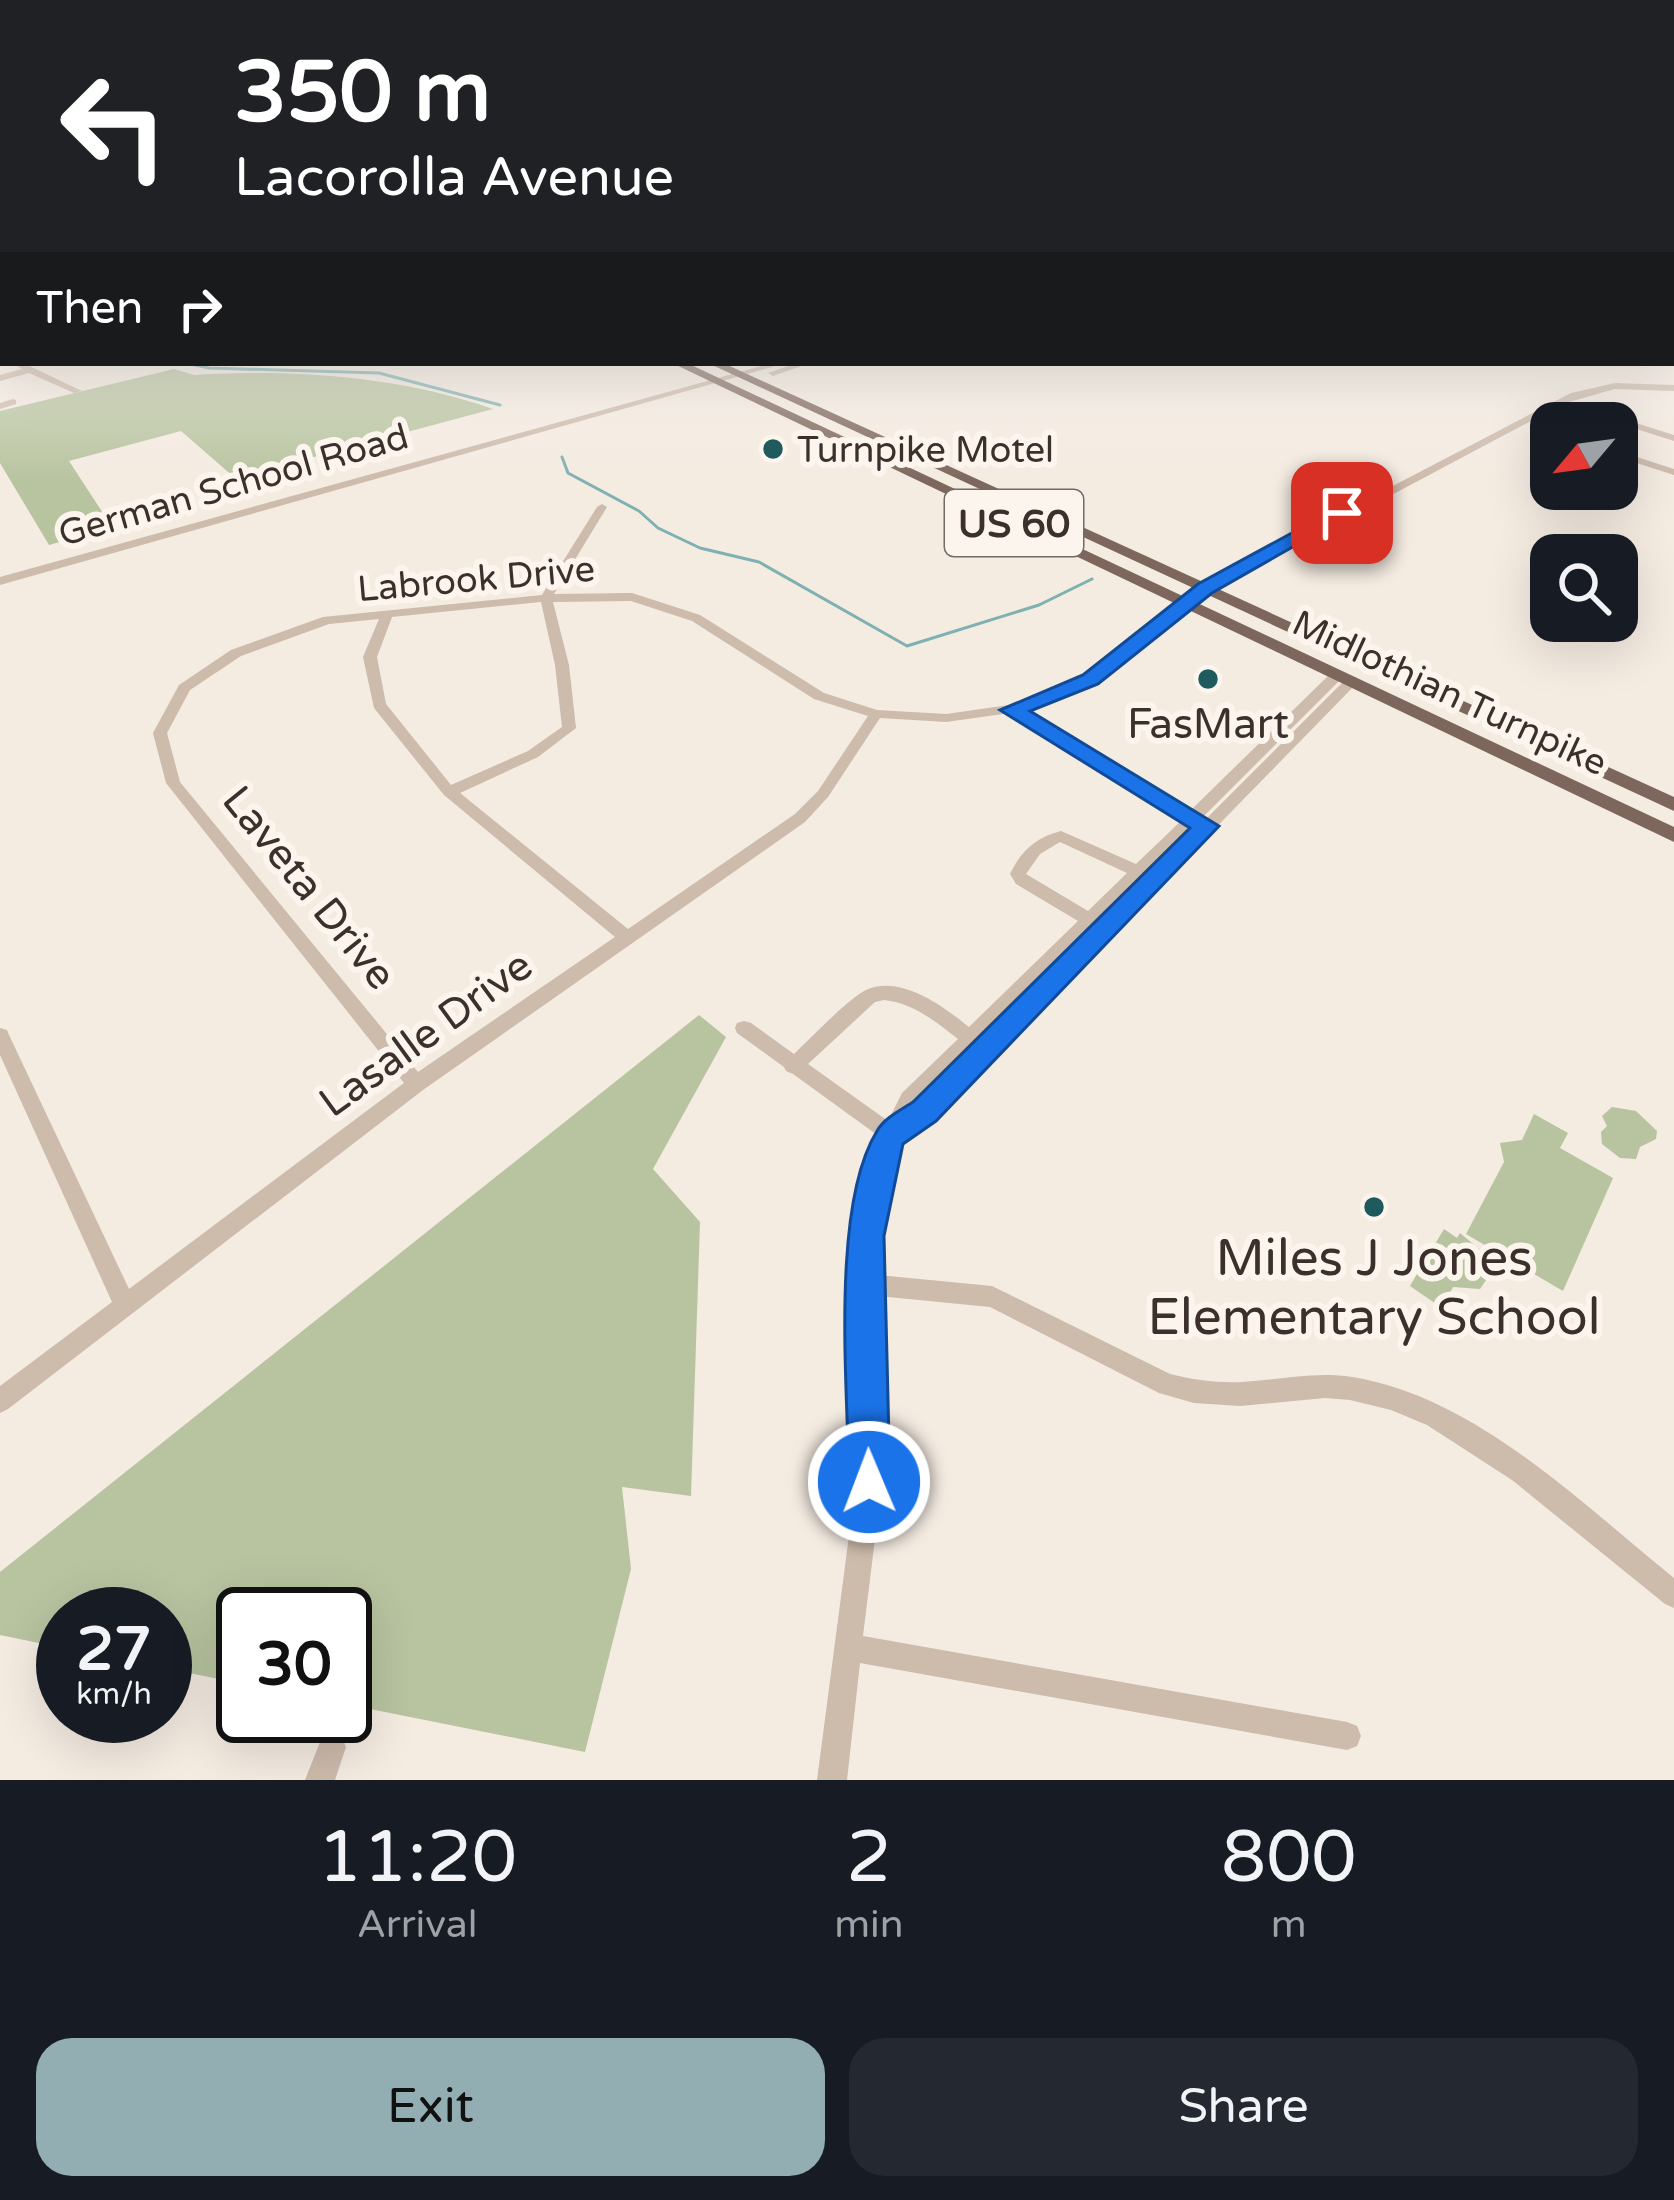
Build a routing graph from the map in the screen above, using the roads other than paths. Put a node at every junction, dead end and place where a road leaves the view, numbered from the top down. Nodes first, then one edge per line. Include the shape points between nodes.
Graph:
1 (20, 366) edge
2 (687, 366) edge
3 (717, 366) edge
4 (774, 366) edge
5 (794, 366) edge
6 (26, 371) junction
7 (0, 378) edge
8 (733, 381) junction
9 (1674, 388) edge
10 (77, 391) dead end
11 (13, 402) dead end
12 (1560, 402) edge
13 (0, 406) edge
14 (1530, 418) edge
15 (1638, 427) edge
16 (1674, 438) edge
17 (1638, 460) edge
18 (1674, 472) edge
19 (602, 507) dead end
20 (0, 581) edge
21 (1205, 589) junction
22 (546, 598) junction
23 (1186, 604) junction
24 (386, 616) junction
25 (1344, 678) junction
26 (1012, 710) junction
27 (876, 714) junction
28 (160, 733) joint
29 (448, 793) junction
30 (1674, 805) edge
31 (1200, 822) junction
32 (1674, 835) edge
33 (1146, 876) junction
34 (1097, 925) junction
35 (628, 938) junction
36 (744, 1028) dead end
37 (0, 1035) edge
38 (978, 1045) junction
39 (5, 1061) edge
40 (793, 1066) junction
41 (416, 1084) junction
42 (892, 1135) junction
43 (865, 1284) junction
44 (125, 1304) junction
45 (0, 1401) edge
46 (1674, 1595) edge
47 (852, 1648) junction
48 (1347, 1736) dead end
49 (332, 1747) dead end
50 (834, 1765) edge
51 (320, 1780) edge

1 - 6 street
2 - 8 main road, Midlothian Turnpike / US 60
3 - 8 main road, Midlothian Turnpike / US 60
4 - 8 street
5 - 8 street
6 - 7 street
6 - 10 street
8 - 20 street, German School Road
8 - 21 main road, Midlothian Turnpike / US 60
8 - 23 main road, Midlothian Turnpike / US 60
9 - 12 street, Labrook Drive via 1594,388
11 - 13 street
14 - 21 street, Labrook Drive
15 - 16 street
17 - 18 street
19 - 22 street
21 - 23 street, Labrook Drive
21 - 30 main road, Midlothian Turnpike / US 60
22 - 24 street, Labrook Drive
22 - 27 street, Labrook Drive via 632,597 696,618 819,696
22 - 29 street via 569,728
23 - 25 main road, Midlothian Turnpike / US 60
23 - 26 street, Labrook Drive via 1090,680
24 - 28 street, Labrook Drive via 327,620 236,652 184,688
24 - 29 street via 370,657 379,705
25 - 31 street
25 - 32 main road, Midlothian Turnpike / US 60
26 - 27 street, Labrook Drive via 946,718
26 - 31 street
27 - 35 street, Lasalle Drive via 800,818
28 - 41 street, Laveta Drive via 173,783
29 - 35 street
31 - 33 street
33 - 34 street
33 - 34 street via 1061,836 1022,864 1022,880
34 - 38 street
35 - 41 street, Lasalle Drive
36 - 40 street
37 - 39 street
38 - 40 street via 905,996 885,992
38 - 42 street via 925,1112
39 - 44 street
40 - 42 street
41 - 44 street, Lasalle Drive
42 - 43 street via 870,1202
43 - 46 street via 992,1297 1196,1393 1328,1387 1416,1405 1468,1433
43 - 47 street via 869,1482
44 - 45 street, Lasalle Drive
47 - 48 street
47 - 50 street
49 - 51 street

